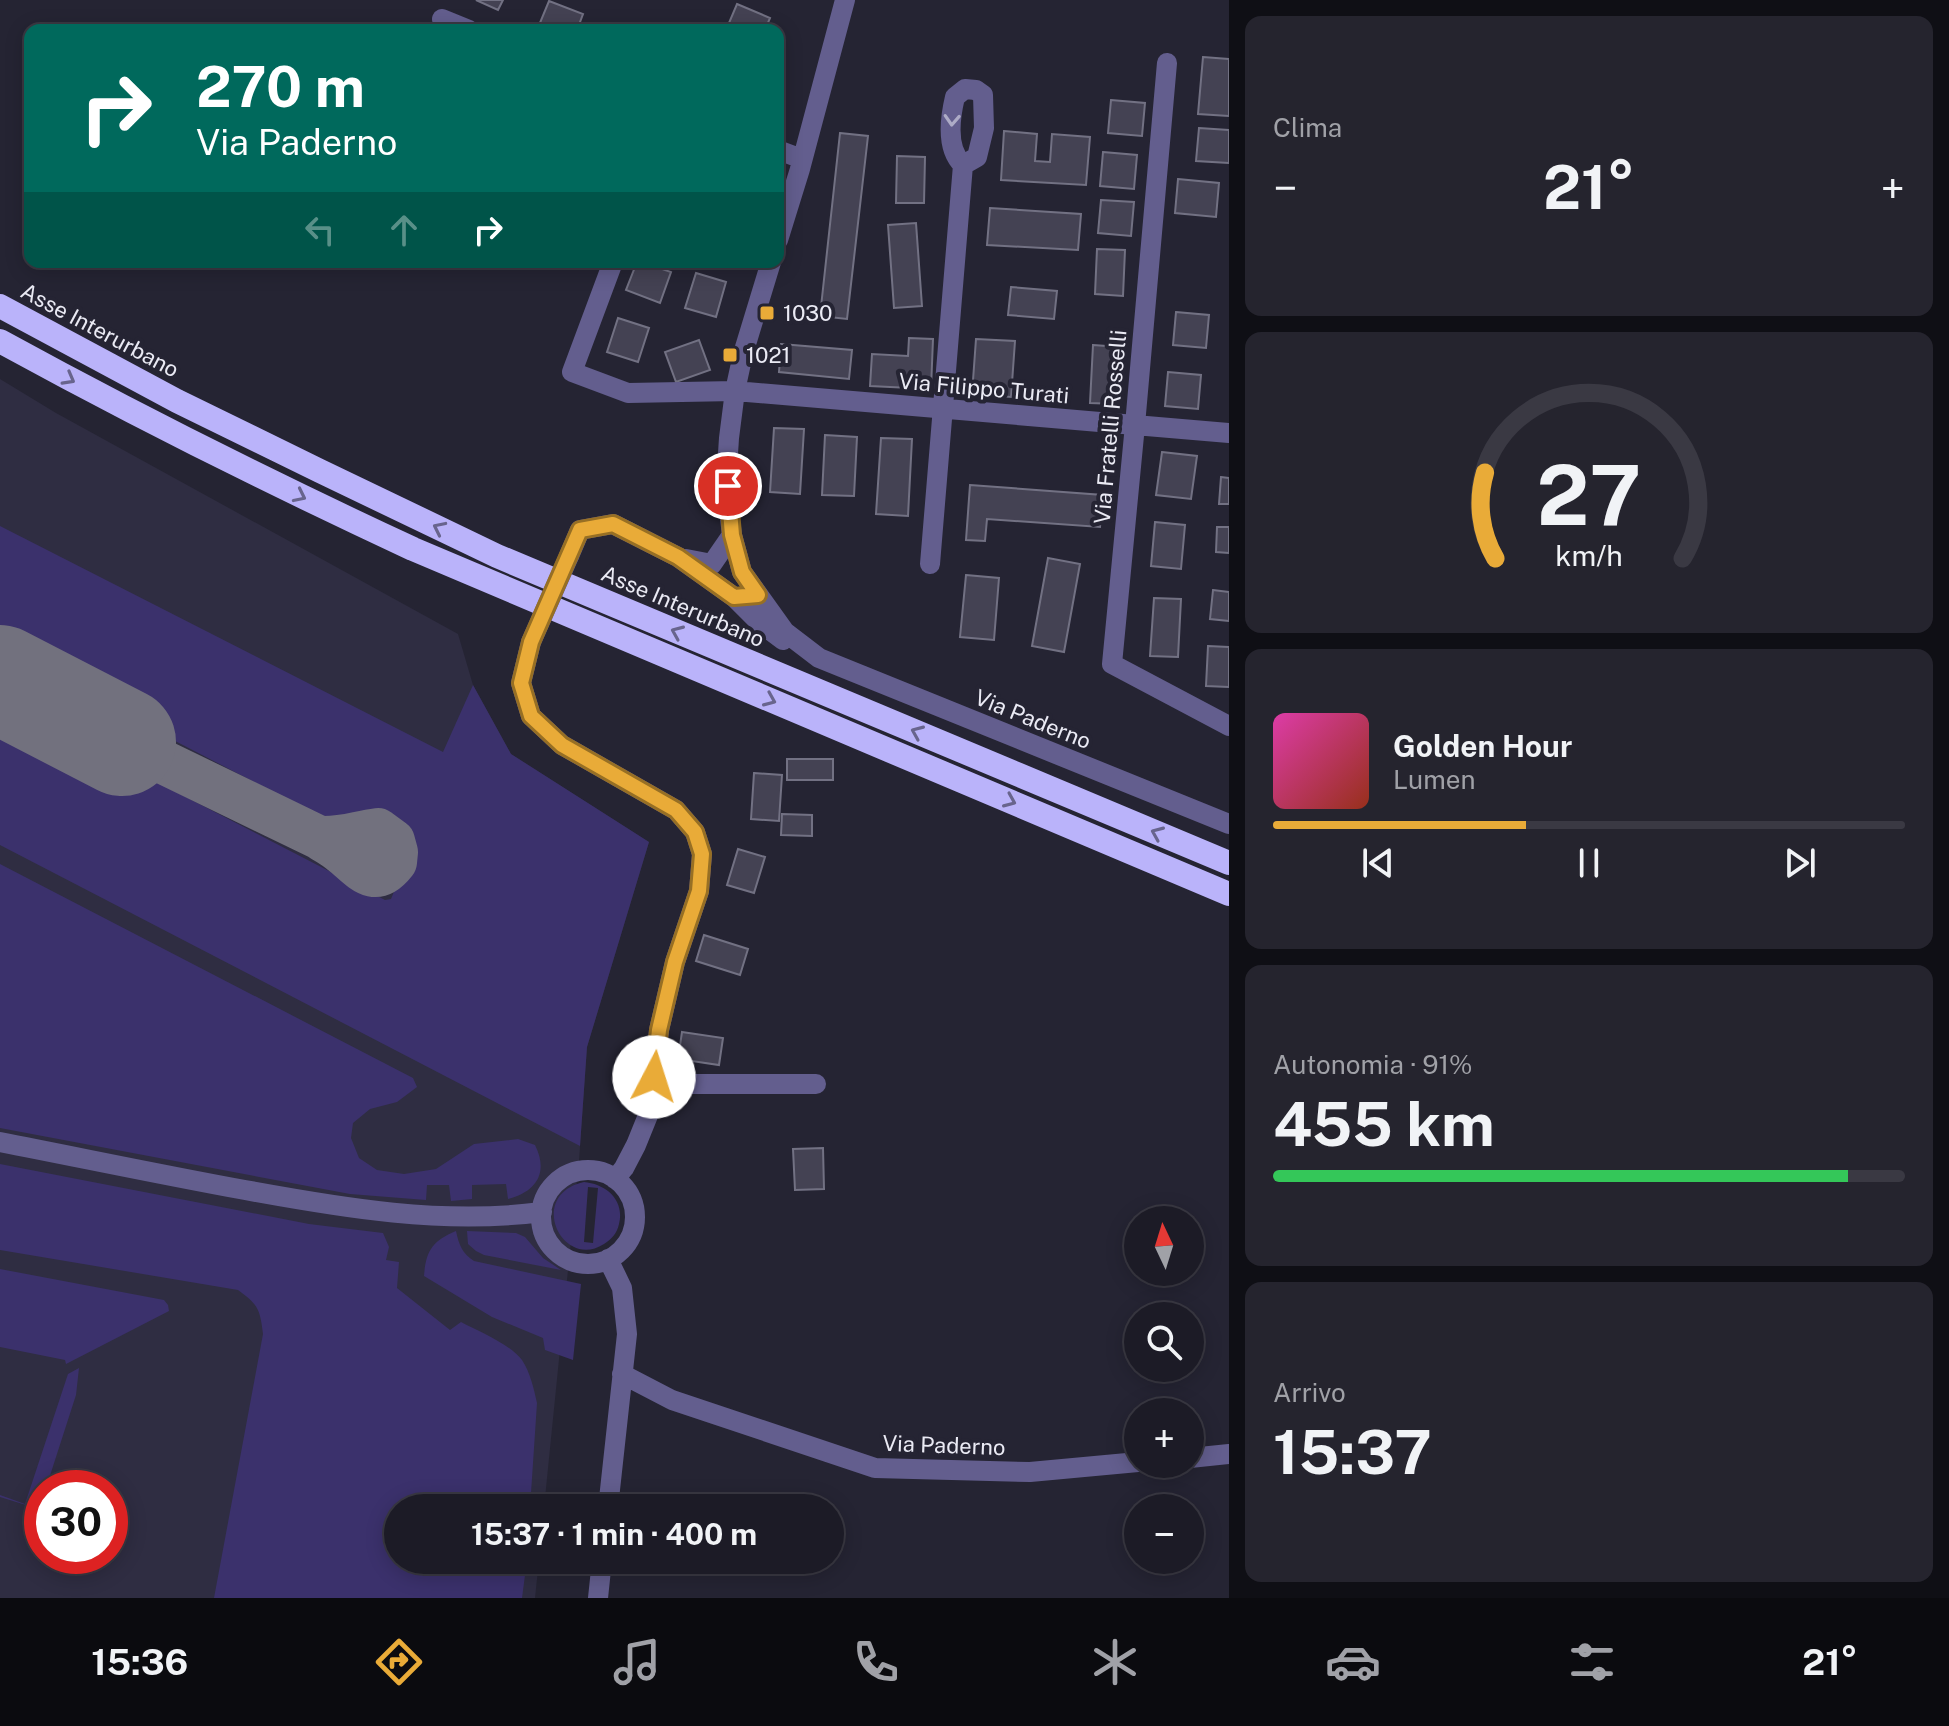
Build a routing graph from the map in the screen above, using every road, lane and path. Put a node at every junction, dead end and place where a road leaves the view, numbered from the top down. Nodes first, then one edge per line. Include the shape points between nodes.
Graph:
1 (845, 0) edge
2 (442, 19) dead end
3 (454, 24) edge
4 (1167, 63) dead end
5 (784, 152) edge
6 (802, 159) junction
7 (963, 165) dead end
8 (784, 220) edge
9 (611, 268) edge
10 (769, 268) edge
11 (0, 306) edge
12 (0, 341) edge
13 (735, 391) junction
14 (943, 409) junction
15 (1135, 425) junction
16 (1229, 433) edge
17 (732, 535) junction
18 (678, 557) junction
19 (712, 564) junction
20 (930, 564) dead end
21 (742, 572) junction
22 (758, 595) junction
23 (734, 597) junction
24 (819, 658) junction
25 (1229, 726) edge
26 (1229, 824) edge
27 (1229, 863) edge
28 (1229, 894) edge
29 (654, 1077) junction
30 (816, 1084) dead end
31 (0, 1142) edge
32 (615, 1179) junction
33 (542, 1212) junction
34 (608, 1259) junction
35 (622, 1374) junction
36 (1229, 1454) edge
37 (1204, 1457) edge
38 (1124, 1463) edge
39 (609, 1494) edge
40 (601, 1574) edge
41 (598, 1598) edge

1 - 6 street
2 - 3 street
4 - 15 street, Via Fratelli Rosselli
5 - 6 street
6 - 8 street
7 - 14 street
9 - 13 street, Via Filippo Turati via 572,372 628,393
10 - 13 street, Via Paderno
27 -> 11 highway, Asse Interurbano via 497,556 177,401
12 -> 28 highway via 400,543
13 - 14 street, Via Filippo Turati
13 - 17 street, Via Paderno via 727,469
14 - 15 street, Via Filippo Turati
14 - 20 street
15 - 16 street, Via Filippo Turati
15 - 25 street, Via Fratelli Rosselli via 1112,664
17 - 19 street
17 - 21 street, Via Paderno
18 - 19 street, Via Paderno
18 - 23 street, Via Paderno
18 - 29 street, Via Paderno, bridge via 613,524 580,530 531,642 521,683 531,716 562,745 676,810 695,832 702,854 699,891 675,962
19 - 21 street, Via Paderno
21 - 22 street, Via Paderno
22 - 23 street
22 - 24 street, Via Paderno via 785,632
23 - 24 street, Via Paderno via 777,637
24 - 26 street, Via Paderno
29 - 30 street via 682,1084
29 - 32 street, Via Paderno via 651,1108
31 - 33 street via 323,1204 460,1217
32 - 33 street via 592,1170 569,1174 551,1188
32 - 34 street via 629,1193 635,1221 624,1247
33 - 34 street via 548,1240 565,1258 584,1263
34 - 35 street via 622,1288 626,1314
35 - 38 street, Via Paderno via 672,1400 875,1468 1030,1472
35 - 39 street
36 - 37 street
40 - 41 street

